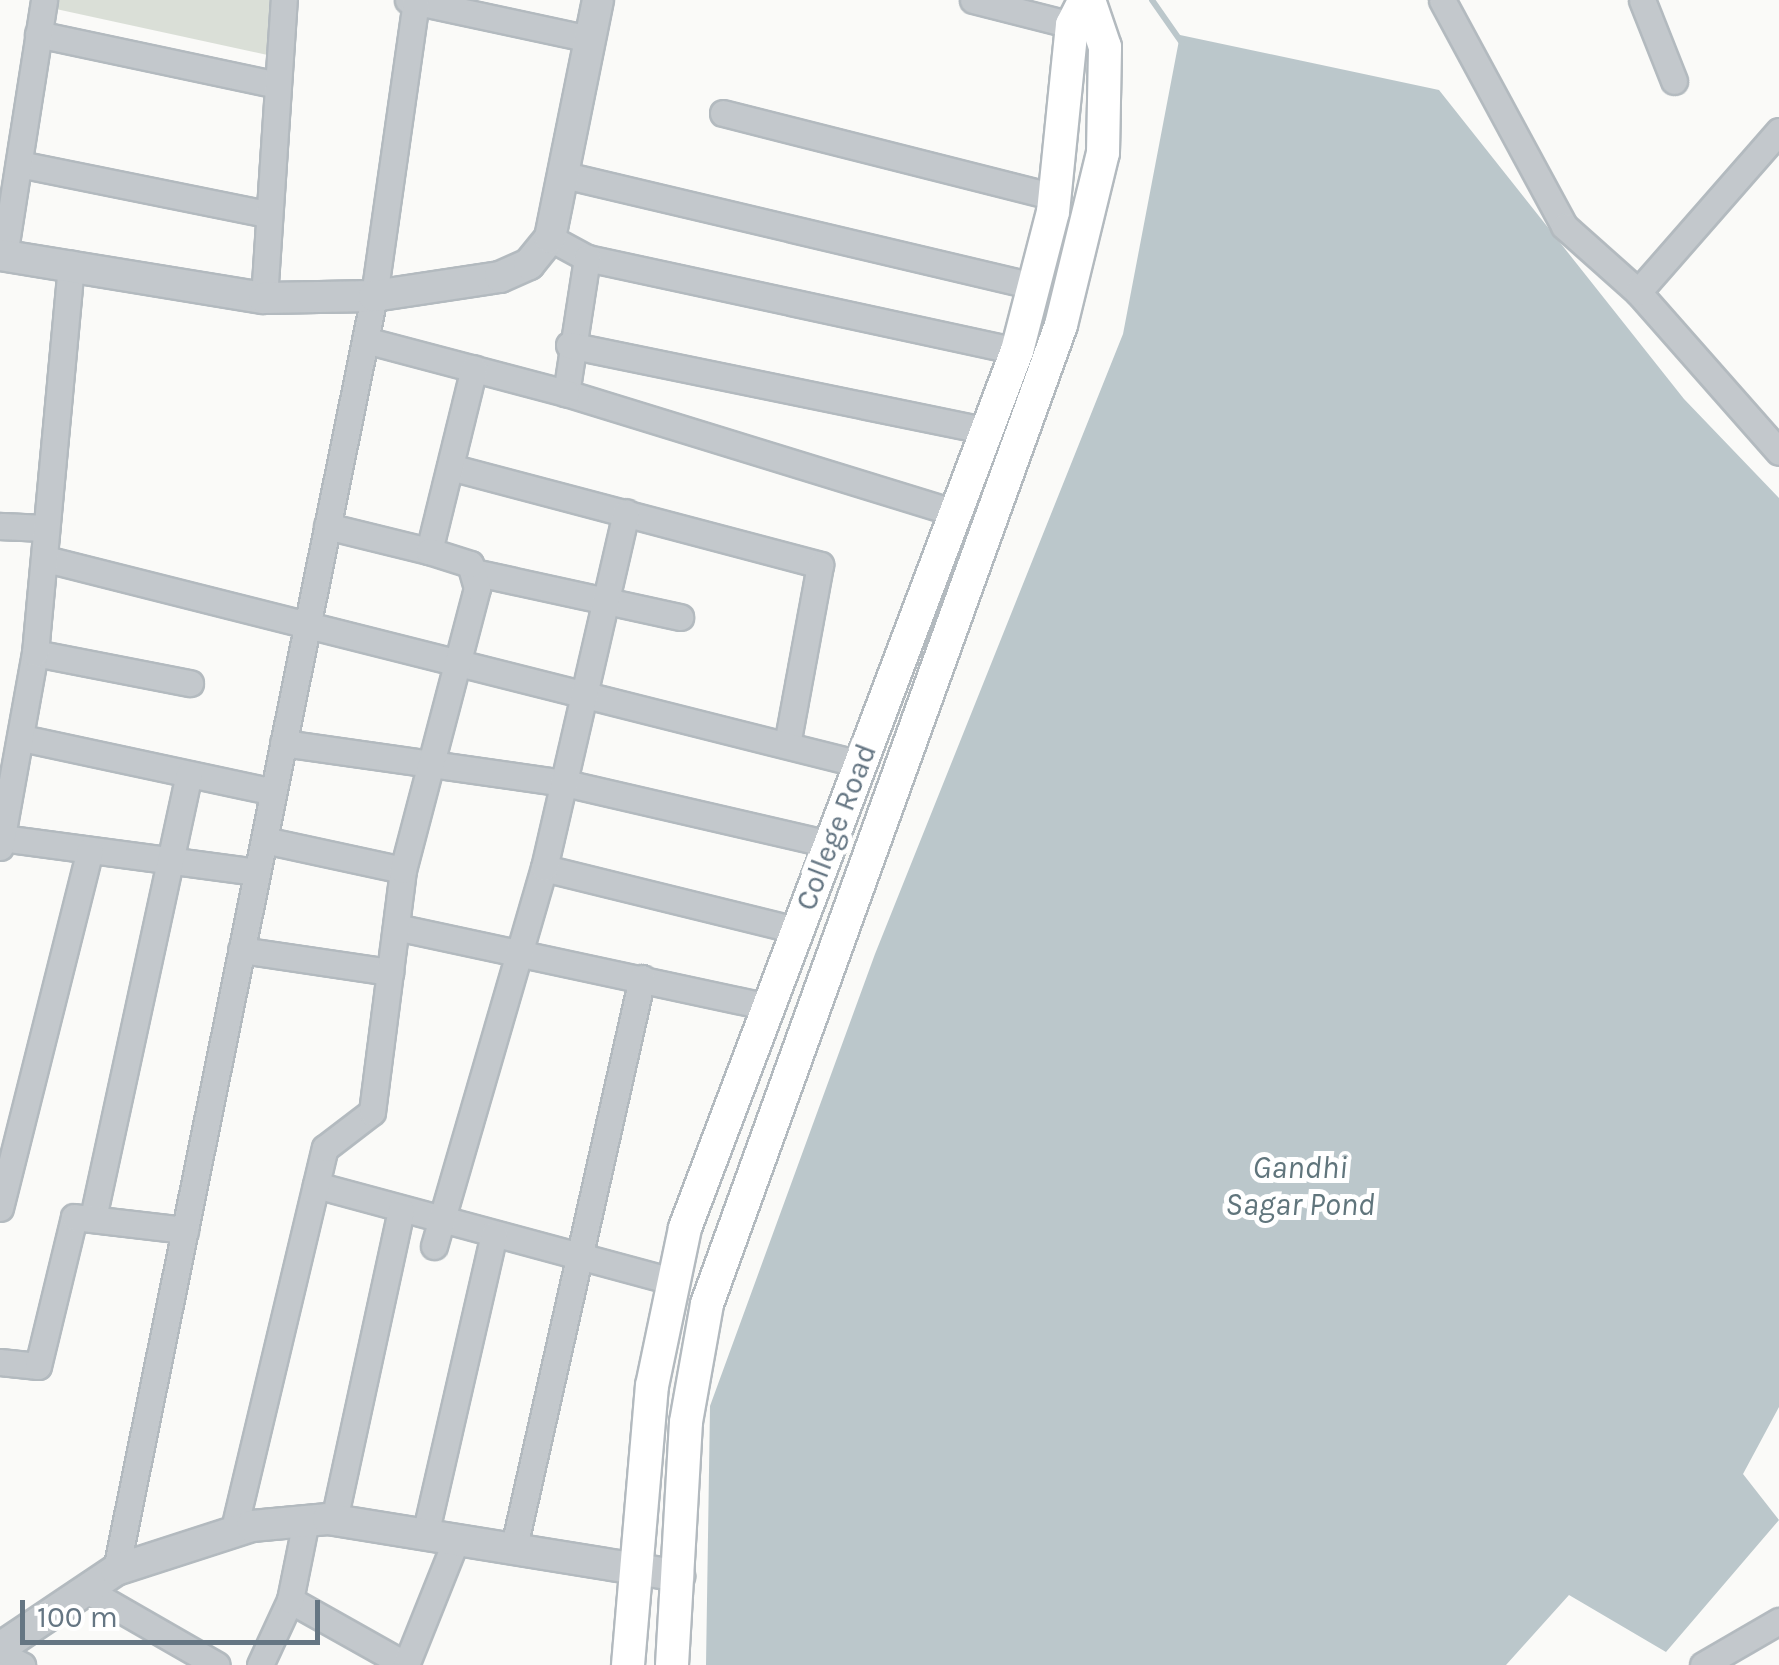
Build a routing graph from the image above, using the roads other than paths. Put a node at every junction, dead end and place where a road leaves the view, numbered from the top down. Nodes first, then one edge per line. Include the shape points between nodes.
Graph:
1 (44, 0) edge
2 (284, 0) edge
3 (598, 0) edge
4 (974, 0) edge
5 (1442, 0) edge
6 (1642, 0) edge
7 (412, 1) edge
8 (1082, 8) edge
9 (38, 34) junction
10 (590, 39) junction
11 (1674, 82) dead end
12 (274, 84) junction
13 (724, 113) dead end
14 (1779, 132) edge
15 (19, 164) junction
16 (560, 174) junction
17 (1055, 197) junction
18 (268, 214) junction
19 (550, 238) junction
20 (2, 255) edge
21 (587, 258) junction
22 (71, 264) junction
23 (1030, 285) junction
24 (1638, 292) junction
25 (374, 296) junction
26 (264, 298) junction
27 (365, 340) junction
28 (569, 345) junction
29 (1016, 352) junction
30 (474, 368) junction
31 (566, 393) junction
32 (988, 430) junction
33 (1779, 452) edge
34 (450, 467) junction
35 (626, 512) junction
36 (958, 512) junction
37 (0, 526) edge
38 (327, 526) junction
39 (44, 528) junction
40 (430, 552) junction
41 (46, 559) junction
42 (478, 572) junction
43 (606, 600) junction
44 (680, 617) dead end
45 (308, 624) junction
46 (35, 653) junction
47 (457, 664) junction
48 (190, 682) dead end
49 (586, 690) junction
50 (16, 727) edge
51 (283, 743) junction
52 (788, 744) junction
53 (431, 764) junction
54 (860, 764) junction
55 (189, 774) junction
56 (565, 783) junction
57 (273, 792) junction
58 (264, 840) junction
59 (1, 842) edge
60 (829, 844) junction
61 (90, 850) junction
62 (174, 862) junction
63 (544, 868) junction
64 (403, 870) junction
65 (257, 872) junction
66 (396, 927) junction
67 (797, 930) junction
68 (242, 950) junction
69 (521, 952) junction
70 (390, 972) junction
71 (642, 978) junction
72 (768, 1007) junction
73 (316, 1185) junction
74 (0, 1208) edge
75 (401, 1210) junction
76 (94, 1214) junction
77 (447, 1222) junction
78 (185, 1230) junction
79 (494, 1234) junction
80 (434, 1246) dead end
81 (573, 1255) junction
82 (673, 1281) junction
83 (0, 1362) edge
84 (320, 1520) junction
85 (233, 1532) junction
86 (425, 1534) junction
87 (516, 1538) dead end
88 (456, 1540) junction
89 (116, 1570) junction
90 (634, 1573) junction
91 (678, 1576) junction
92 (90, 1592) junction
93 (290, 1600) junction
94 (1779, 1621) edge
95 (0, 1651) edge
96 (22, 1665) edge
97 (217, 1665) edge
98 (260, 1665) edge
99 (628, 1665) edge
100 (672, 1665) edge
101 (1703, 1665) edge

1 - 9 street
2 - 12 street
3 - 10 street
4 - 8 street
5 - 24 street via 1564,226
6 - 11 street
7 - 10 street
7 - 25 street
8 - 17 main road, College Road
8 - 91 main road, College Road via 1105,46 1103,153 1061,325 707,1304 686,1422
9 - 12 street
9 - 15 street
10 - 16 street
12 - 18 street
13 - 17 street
14 - 24 street
15 - 18 street
15 - 20 street
16 - 19 street
16 - 23 street
17 - 23 main road, College Road
18 - 26 street
19 - 21 street
19 - 25 street via 529,264 500,276
20 - 22 street
21 - 28 street
21 - 29 street
22 - 26 street
22 - 39 street
23 - 29 main road, College Road
24 - 33 street
25 - 26 street
25 - 27 street
27 - 30 street
27 - 38 street
28 - 31 street
28 - 32 street
29 - 32 main road, College Road
30 - 31 street
30 - 34 street
31 - 36 street
32 - 36 main road, College Road
34 - 35 street
34 - 40 street
35 - 43 street
35 - 52 street via 820,565
36 - 54 main road, College Road
37 - 39 street
38 - 40 street
38 - 45 street
39 - 41 street
40 - 42 street
41 - 45 street
41 - 46 street
42 - 43 street
42 - 47 street
43 - 44 street
43 - 49 street
45 - 47 street
45 - 51 street
46 - 48 street
46 - 50 street
47 - 49 street
47 - 53 street
49 - 52 street
49 - 56 street
50 - 55 street
50 - 59 street
51 - 53 street
51 - 57 street
52 - 54 street
53 - 56 street
53 - 64 street
54 - 60 main road, College Road
55 - 57 street
55 - 62 street
56 - 60 street
56 - 63 street
57 - 58 street
58 - 64 street
58 - 65 street
59 - 61 street
60 - 67 main road, College Road
61 - 62 street
61 - 74 street
62 - 65 street
62 - 76 street
63 - 67 street
63 - 69 street
64 - 66 street
65 - 68 street
66 - 69 street
66 - 70 street
67 - 72 main road, College Road
68 - 70 street
68 - 78 street
69 - 71 street
69 - 77 street
70 - 73 street via 372,1112 328,1142
71 - 72 street
71 - 81 street
72 - 82 main road, College Road
73 - 75 street
73 - 85 street
75 - 77 street
75 - 84 street
76 - 78 street
76 - 83 street via 68,1223 38,1366
77 - 79 street
77 - 80 street
78 - 89 street
79 - 81 street
79 - 86 street
81 - 82 street
81 - 87 street
82 - 90 main road, College Road via 652,1386
84 - 85 street
84 - 86 street
84 - 93 street
85 - 89 street
86 - 88 street
88 - 90 street
88 - 93 street via 406,1665
89 - 92 street
90 - 91 street
90 - 99 main road, College Road
91 - 100 main road, College Road
92 - 95 street
92 - 97 street
93 - 98 street
94 - 101 street
95 - 96 street

